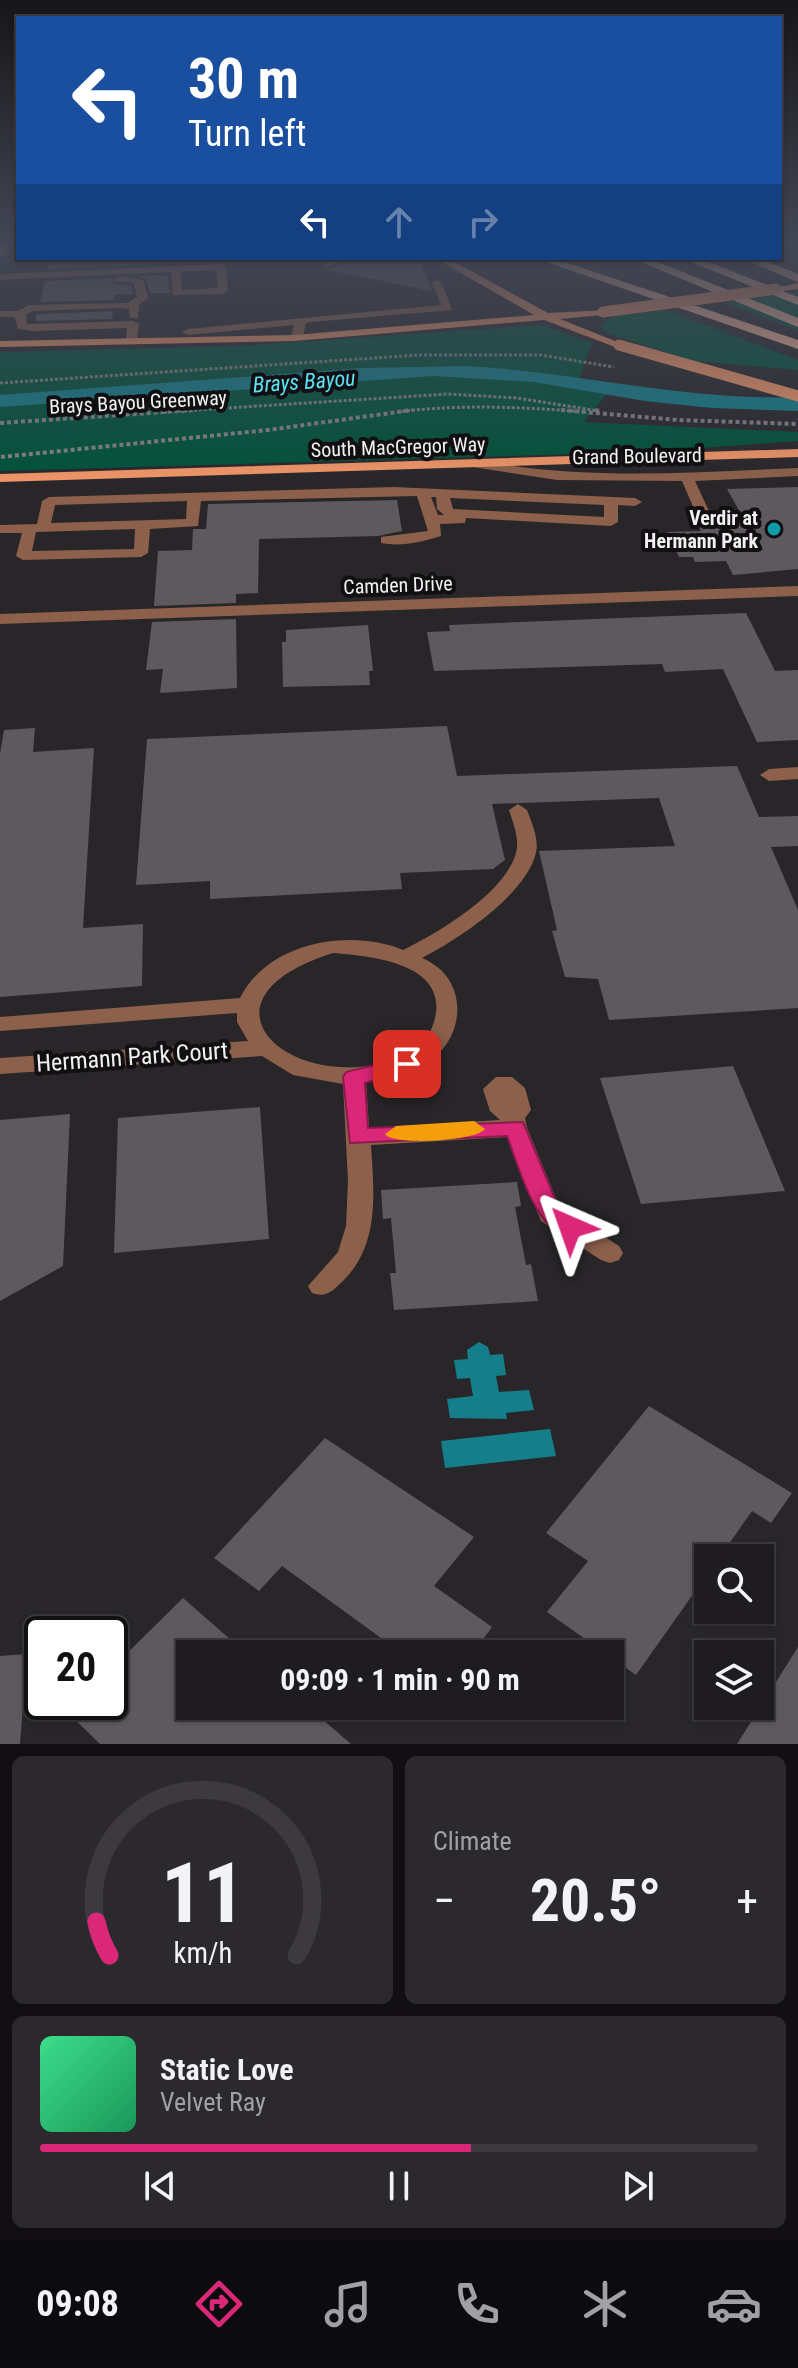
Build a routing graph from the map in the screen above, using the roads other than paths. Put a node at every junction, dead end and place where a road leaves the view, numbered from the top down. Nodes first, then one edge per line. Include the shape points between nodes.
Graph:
1 (21, 322) edge
2 (287, 322) edge
3 (301, 322) edge
4 (467, 322) edge
5 (500, 322) edge
6 (559, 322) edge
7 (591, 322) edge
8 (732, 322) edge
9 (737, 322) edge
10 (133, 324) joint
11 (460, 326) junction
12 (757, 331) junction
13 (188, 332) dead end
14 (297, 337) junction
15 (602, 339) junction
16 (132, 343) junction
17 (0, 344) edge
18 (798, 345) edge
19 (798, 396) edge
20 (798, 453) edge
21 (478, 464) junction
22 (798, 472) edge
23 (686, 476) junction
24 (0, 478) edge
25 (422, 492) junction
26 (442, 493) junction
27 (194, 496) junction
28 (611, 501) junction
29 (635, 502) dead end
30 (702, 511) dead end
31 (432, 519) junction
32 (548, 520) junction
33 (143, 524) junction
34 (36, 528) junction
35 (0, 529) edge
36 (386, 540) dead end
37 (798, 591) edge
38 (0, 619) edge
39 (798, 773) edge
40 (769, 775) dead end
41 (518, 810) dead end
42 (407, 957) junction
43 (248, 1005) junction
44 (0, 1024) edge
45 (264, 1048) junction
46 (0, 1066) edge
47 (503, 1073) dead end
48 (354, 1077) junction
49 (514, 1122) junction
50 (358, 1137) junction
51 (610, 1253) dead end
52 (321, 1286) dead end

1 - 10 street via 33,328
2 - 13 street
3 - 14 street
4 - 11 main road
5 - 11 main road
6 - 15 main road
7 - 15 main road
8 - 12 highway
9 - 12 highway
10 - 16 street
11 - 14 main road
12 - 18 highway
14 - 16 main road
15 - 19 main road, bridge
16 - 17 main road
20 - 21 main road, South MacGregor Way
21 - 23 street, Grand Boulevard via 547,476
21 - 24 main road, South MacGregor Way
22 - 23 street, Grand Boulevard
23 - 30 street
25 - 26 street
25 - 27 street
25 - 31 street
26 - 28 street
26 - 32 street via 444,509 450,513
27 - 33 street via 193,523
27 - 34 street via 49,501
28 - 29 street
28 - 32 street via 611,522
31 - 32 street
31 - 36 street via 436,533
33 - 34 street
33 - 34 street via 141,553 23,556
34 - 35 street
37 - 38 street, Camden Drive
39 - 40 street
41 - 42 street via 527,843 525,857 491,902
42 - 43 street, Hermann Park Court via 363,946 301,954 257,984
42 - 48 street, Hermann Park Court via 436,976 447,994 450,1014 443,1034 407,1064
43 - 44 street, Hermann Park Court
43 - 45 street, Hermann Park Court via 250,1028
45 - 46 street, Hermann Park Court
45 - 48 street, Hermann Park Court via 298,1068
47 - 49 street via 495,1089 502,1111
48 - 50 street
49 - 50 street
49 - 51 street via 550,1214
50 - 52 street via 358,1230 349,1256

